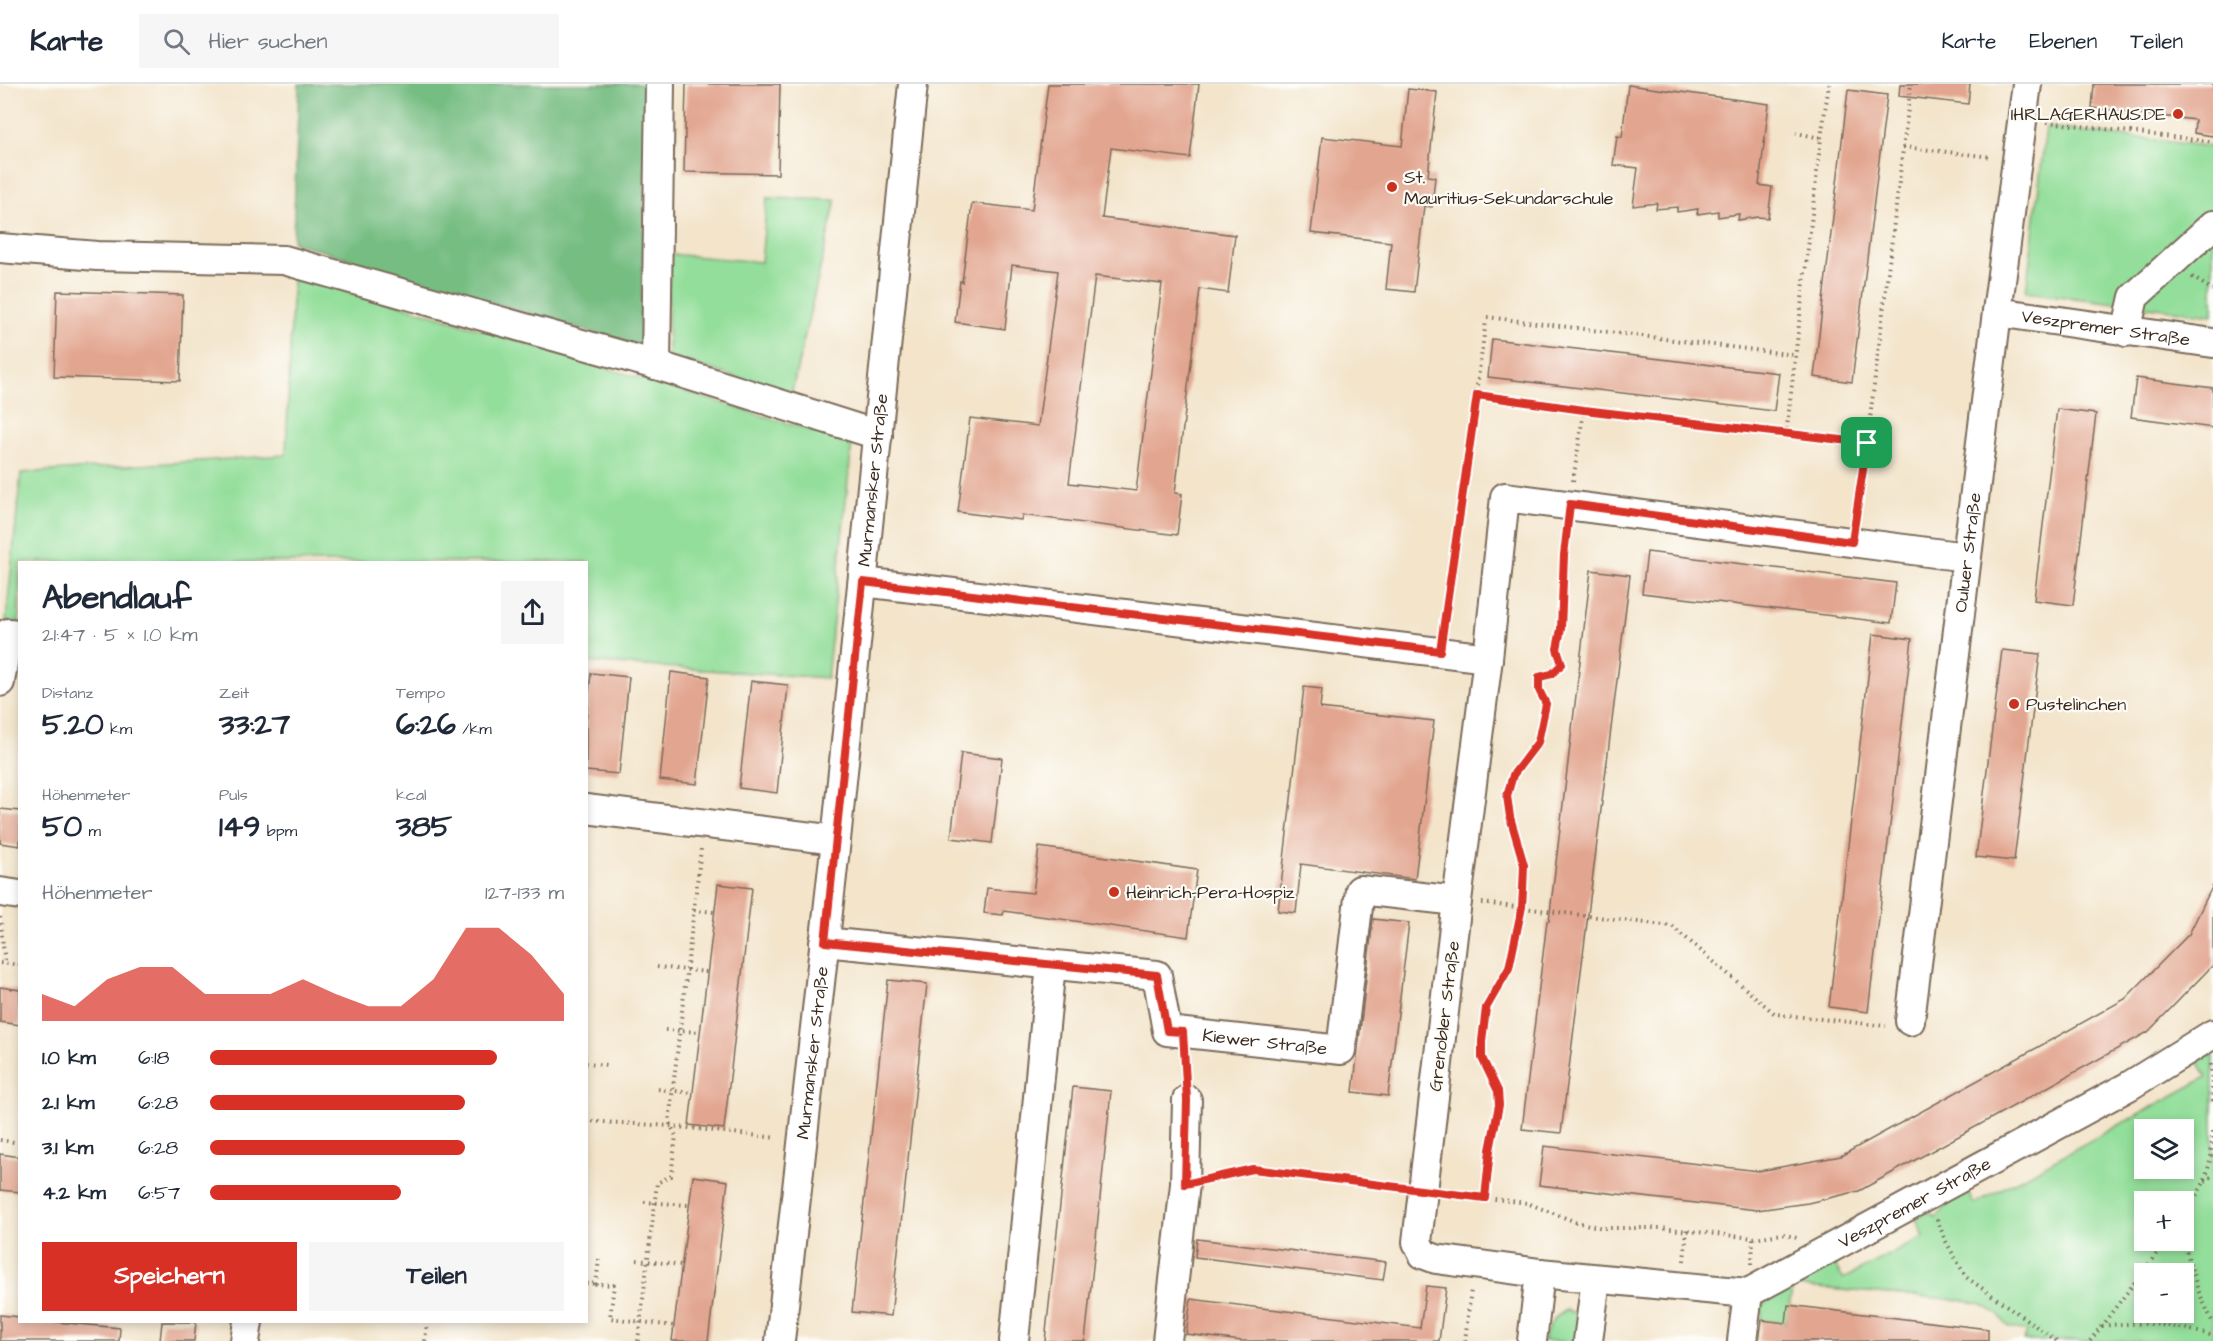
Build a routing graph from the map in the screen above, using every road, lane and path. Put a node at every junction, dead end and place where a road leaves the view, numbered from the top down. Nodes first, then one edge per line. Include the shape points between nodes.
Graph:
1 (660, 84) edge
2 (913, 84) edge
3 (1829, 84) edge
4 (1910, 84) edge
5 (2026, 84) edge
6 (2022, 119) junction
7 (1796, 133) dead end
8 (1821, 138) junction
9 (2213, 142) edge
10 (1903, 147) junction
11 (2016, 159) junction
12 (2213, 225) edge
13 (0, 248) edge
14 (1996, 312) junction
15 (2126, 332) junction
16 (2213, 343) edge
17 (1795, 355) junction
18 (656, 365) junction
19 (1477, 395) junction
20 (1584, 410) junction
21 (878, 435) junction
22 (1786, 435) junction
23 (1867, 443) junction
24 (1570, 504) junction
25 (1852, 542) junction
26 (1966, 557) junction
27 (863, 582) junction
28 (18, 634) edge
29 (1440, 651) junction
30 (1488, 658) junction
31 (0, 682) edge
32 (588, 809) edge
33 (704, 824) junction
34 (836, 840) junction
35 (0, 892) edge
36 (18, 895) edge
37 (1457, 901) junction
38 (1522, 907) junction
39 (694, 910) junction
40 (714, 912) dead end
41 (0, 916) edge
42 (825, 942) junction
43 (3, 963) edge
44 (18, 965) edge
45 (1052, 965) junction
46 (657, 967) dead end
47 (687, 970) junction
48 (707, 972) dead end
49 (1903, 1024) joint
50 (665, 1030) dead end
51 (680, 1030) junction
52 (700, 1032) dead end
53 (1191, 1033) junction
54 (2210, 1036) edge
55 (588, 1063) edge
56 (607, 1065) dead end
57 (658, 1089) dead end
58 (673, 1090) junction
59 (693, 1093) dead end
60 (1187, 1100) joint
61 (2213, 1105) edge
62 (588, 1121) edge
63 (671, 1126) junction
64 (2213, 1127) edge
65 (784, 1139) dead end
66 (0, 1140) edge
67 (18, 1143) edge
68 (2213, 1176) edge
69 (2205, 1181) junction
70 (1185, 1184) junction
71 (1423, 1190) junction
72 (1928, 1197) junction
73 (1485, 1198) junction
74 (2194, 1199) edge
75 (644, 1202) dead end
76 (655, 1202) junction
77 (689, 1205) dead end
78 (1687, 1229) junction
79 (1753, 1238) junction
80 (1805, 1242) dead end
81 (2159, 1251) edge
82 (2186, 1251) edge
83 (599, 1259) dead end
84 (637, 1260) dead end
85 (647, 1262) junction
86 (1473, 1264) junction
87 (682, 1265) dead end
88 (1540, 1273) junction
89 (1596, 1279) junction
90 (588, 1283) edge
91 (1749, 1283) junction
92 (596, 1284) junction
93 (1681, 1287) junction
94 (640, 1322) junction
95 (248, 1323) edge
96 (427, 1323) edge
97 (2213, 1323) edge
98 (674, 1326) dead end
99 (2101, 1326) junction
100 (2213, 1336) edge
101 (245, 1341) edge
102 (424, 1341) edge
103 (638, 1341) edge
104 (780, 1341) edge
105 (1014, 1341) edge
106 (1167, 1341) edge
107 (1465, 1341) edge
108 (1532, 1341) edge
109 (1588, 1341) edge
110 (1742, 1341) edge
111 (2057, 1341) edge
112 (2090, 1341) edge

1 - 18 street
2 - 21 street, Murmansker Straße
3 - 8 path
4 - 10 path
5 - 6 street, Ouluer Straße
6 - 9 path
6 - 11 street, Ouluer Straße
7 - 8 path
8 - 17 path
10 - 11 path
10 - 23 path
11 - 14 street, Ouluer Straße
12 - 15 street via 2134,297
13 - 18 street via 97,256 284,261
14 - 15 street, Veszpremer Straße
14 - 26 street, Ouluer Straße
15 - 16 street, Veszpremer Straße
17 - 19 path via 1486,319
17 - 22 path
18 - 21 street
19 - 20 path
19 - 29 path
20 - 22 path
20 - 24 path
21 - 27 street, Murmansker Straße
22 - 23 path
23 - 25 path
24 - 25 street, Grenobler Straße
24 - 30 street, Grenobler Straße via 1504,496
24 - 38 path via 1557,649 1562,664 1552,674 1539,677 1539,690 1546,704 1538,742 1513,775 1507,796 1524,865
25 - 26 street, Grenobler Straße
26 - 49 street, Ouluer Straße
27 - 29 street
27 - 34 street, Murmansker Straße
28 - 31 street via 8,633
29 - 30 street
30 - 37 street, Grenobler Straße
32 - 33 street
33 - 34 street
33 - 39 path
34 - 42 street, Murmansker Straße
35 - 36 street
37 - 38 path
37 - 53 street, Kiewer Straße via 1360,890 1341,1050
37 - 71 street, Grenobler Straße
38 - 49 path via 1672,926 1775,1014
38 - 73 path via 1509,968 1486,1008 1482,1058 1498,1091 1499,1105
39 - 40 path
39 - 47 path
41 - 43 path
42 - 45 street, Kiewer Straße
42 - 104 street, Murmansker Straße
43 - 44 path
45 - 53 street, Kiewer Straße via 1157,975 1167,1031
45 - 105 street
46 - 47 path
47 - 48 path
47 - 51 path
50 - 51 path
51 - 52 path
51 - 58 path
53 - 60 path
54 - 61 path
54 - 72 street, Veszpremer Straße via 2129,1086
55 - 56 path
57 - 58 path
58 - 59 path
58 - 63 path
60 - 70 street
62 - 63 path
63 - 65 path
63 - 76 path via 676,1136 671,1176 657,1183
64 - 69 path
66 - 67 path
68 - 69 path
69 - 74 path
70 - 71 path via 1253,1169
70 - 106 street
71 - 73 path
71 - 86 street, Grenobler Straße via 1417,1242 1423,1254
72 - 91 street, Veszpremer Straße
72 - 111 path via 1945,1240 1966,1277
73 - 78 path via 1527,1203 1603,1228
75 - 76 path
76 - 77 path
76 - 85 path
78 - 79 path
78 - 93 path
79 - 80 path via 1783,1234
79 - 91 path
81 - 99 path
82 - 97 path
83 - 92 path
84 - 85 path
85 - 87 path
85 - 94 path
86 - 88 street, Grenobler Straße
86 - 107 path
88 - 89 street
88 - 108 street
89 - 93 street
89 - 109 street
90 - 92 path
91 - 93 street
91 - 110 street
92 - 94 path via 614,1285 610,1318
94 - 98 path
94 - 103 path
95 - 101 street
96 - 102 path
99 - 100 path via 2159,1323
99 - 112 path

